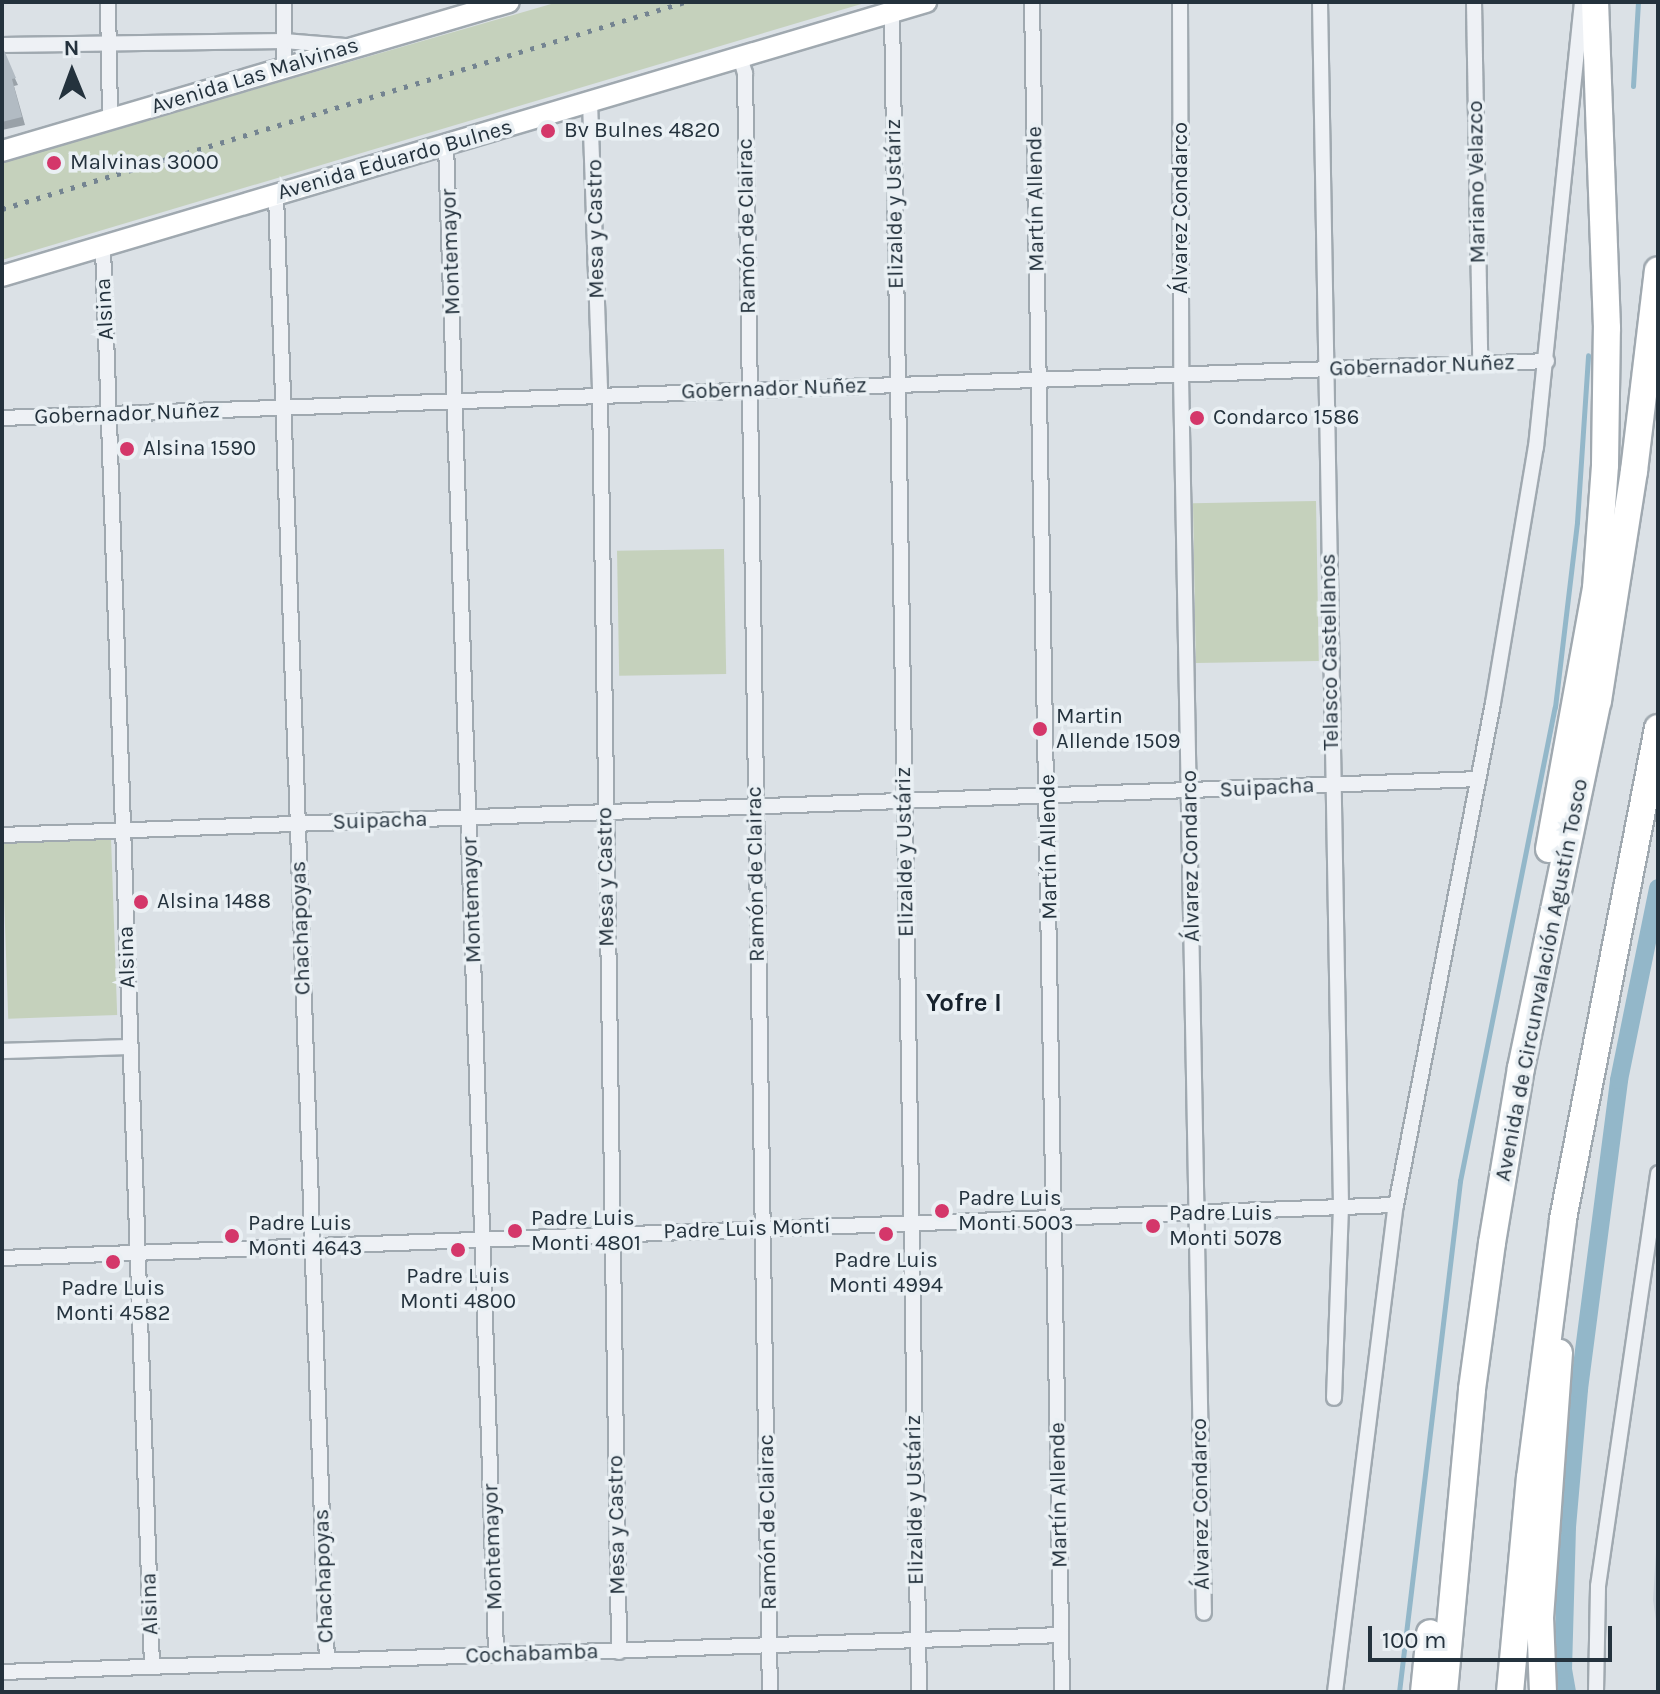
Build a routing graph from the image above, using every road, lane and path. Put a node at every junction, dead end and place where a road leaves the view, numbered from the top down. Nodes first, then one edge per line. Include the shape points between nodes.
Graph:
1 (108, 2) edge
2 (284, 2) edge
3 (509, 2) edge
4 (926, 2) edge
5 (1032, 2) edge
6 (1180, 2) edge
7 (1320, 2) edge
8 (1474, 2) edge
9 (1582, 2) edge
10 (1595, 2) edge
11 (460, 9) edge
12 (892, 12) junction
13 (284, 41) junction
14 (109, 42) junction
15 (2, 45) edge
16 (349, 47) junction
17 (740, 57) junction
18 (284, 68) junction
19 (590, 102) junction
20 (110, 121) junction
21 (446, 144) junction
22 (2, 151) edge
23 (276, 195) junction
24 (103, 248) junction
25 (1658, 270) edge
26 (2, 276) edge
27 (1547, 361) junction
28 (1480, 363) junction
29 (1326, 370) junction
30 (1181, 375) junction
31 (1041, 379) junction
32 (898, 385) junction
33 (749, 390) junction
34 (600, 394) junction
35 (456, 401) junction
36 (282, 408) junction
37 (110, 415) junction
38 (2, 418) edge
39 (1658, 728) edge
40 (1477, 779) junction
41 (1332, 784) junction
42 (1191, 793) junction
43 (1048, 796) junction
44 (905, 802) junction
45 (755, 809) junction
46 (604, 813) junction
47 (470, 818) junction
48 (1658, 820) edge
49 (297, 824) junction
50 (123, 831) junction
51 (2, 835) edge
52 (130, 1047) junction
53 (1596, 1047) junction
54 (2, 1051) edge
55 (1521, 1068) junction
56 (1658, 1173) edge
57 (1656, 1192) edge
58 (1396, 1205) junction
59 (1341, 1207) junction
60 (1196, 1213) junction
61 (1056, 1217) junction
62 (1563, 1219) junction
63 (911, 1222) junction
64 (763, 1229) junction
65 (613, 1234) junction
66 (484, 1239) junction
67 (1492, 1243) junction
68 (312, 1246) junction
69 (137, 1253) junction
70 (2, 1258) edge
71 (1334, 1398) dead end
72 (1204, 1613) dead end
73 (1061, 1635) junction
74 (917, 1642) junction
75 (770, 1648) junction
76 (619, 1652) junction
77 (496, 1655) junction
78 (327, 1661) junction
79 (152, 1666) junction
80 (2, 1672) edge
81 (770, 1692) edge
82 (919, 1692) edge
83 (1062, 1692) edge
84 (1335, 1692) edge
85 (1424, 1692) edge
86 (1444, 1692) edge
87 (1510, 1692) edge
88 (1543, 1692) edge
89 (1596, 1692) edge

1 - 14 street
2 - 13 street
3 - 11 main road, Avenida Las Malvinas
4 - 12 main road, Avenida Eduardo Bulnes
5 - 31 street, Martín Allende
6 - 30 street, Álvarez Condarco
7 - 29 street, Telasco Castellanos
8 - 28 street, Mariano Velazco
9 - 27 street
10 - 55 highway via 1607,328 1600,550 1573,733 1534,918
11 - 16 main road, Avenida Las Malvinas
12 - 17 main road, Avenida Eduardo Bulnes
12 - 32 street, Elizalde y Ustáriz
13 - 14 street
13 - 16 street
13 - 18 street
14 - 15 street
14 - 20 street
16 - 18 main road, Avenida Las Malvinas
17 - 19 main road, Avenida Eduardo Bulnes
17 - 33 street, Ramón de Clairac via 745,73
18 - 20 main road, Avenida Las Malvinas
19 - 21 main road, Avenida Eduardo Bulnes
19 - 34 street, Mesa y Castro
20 - 22 main road, Avenida Las Malvinas
21 - 23 main road, Avenida Eduardo Bulnes
21 - 35 street, Montemayor
23 - 24 main road, Avenida Eduardo Bulnes
23 - 36 street, Chachapoyas
24 - 26 main road, Avenida Eduardo Bulnes
24 - 37 street, Alsina
25 - 55 highway, Avenida de Circunvalación Agustín Tosco via 1598,701
27 - 28 street, Gobernador Nuñez
27 - 40 street
28 - 29 street, Gobernador Nuñez
29 - 30 street, Gobernador Nuñez
29 - 41 street, Telasco Castellanos
30 - 31 street, Gobernador Nuñez
30 - 42 street, Álvarez Condarco
31 - 32 street, Gobernador Nuñez
31 - 43 street, Martín Allende
32 - 33 street, Gobernador Nuñez
32 - 44 street, Elizalde y Ustáriz
33 - 34 street, Gobernador Nuñez
33 - 45 street, Ramón de Clairac
34 - 35 street, Gobernador Nuñez
34 - 46 street, Mesa y Castro
35 - 36 street, Gobernador Nuñez
35 - 47 street, Montemayor
36 - 37 street, Gobernador Nuñez
36 - 49 street, Chachapoyas
37 - 38 street, Gobernador Nuñez
37 - 50 street, Alsina
39 - 53 highway
40 - 41 street, Suipacha
40 - 58 street
41 - 42 street, Suipacha
41 - 59 street, Telasco Castellanos
42 - 43 street, Suipacha
42 - 60 street, Álvarez Condarco
43 - 44 street, Suipacha
43 - 61 street, Martín Allende
44 - 45 street, Suipacha
44 - 63 street, Elizalde y Ustáriz
45 - 46 street, Suipacha
45 - 64 street, Ramón de Clairac
46 - 47 street, Suipacha
46 - 65 street, Mesa y Castro
47 - 49 street, Suipacha
47 - 66 street, Montemayor
48 - 53 highway via 1643,893
49 - 50 street, Suipacha
49 - 68 street, Chachapoyas
50 - 51 street, Suipacha
50 - 52 street, Alsina
52 - 54 street
52 - 69 street, Alsina
53 - 62 highway
55 - 67 highway, Avenida de Circunvalación Agustín Tosco
56 - 57 street
57 - 89 street via 1598,1586
58 - 59 street, Padre Luis Monti
58 - 84 street
59 - 60 street, Padre Luis Monti
59 - 71 street, Telasco Castellanos
60 - 61 street, Padre Luis Monti
60 - 72 street, Álvarez Condarco
61 - 63 street, Padre Luis Monti
61 - 73 street, Martín Allende
62 - 87 highway via 1531,1463
62 - 88 highway via 1558,1394 1540,1618
63 - 64 street, Padre Luis Monti
63 - 74 street, Elizalde y Ustáriz
64 - 65 street, Padre Luis Monti
64 - 75 street, Ramón de Clairac
65 - 66 street, Padre Luis Monti
65 - 76 street, Mesa y Castro
66 - 68 street, Padre Luis Monti
66 - 77 street, Montemayor
67 - 85 highway via 1451,1425
67 - 86 highway, Avenida de Circunvalación Agustín Tosco via 1469,1418
68 - 69 street, Padre Luis Monti
68 - 78 street, Chachapoyas
69 - 70 street, Padre Luis Monti
69 - 79 street, Alsina
73 - 74 street, Cochabamba
73 - 83 street, Martín Allende
74 - 75 street, Cochabamba
74 - 82 street, Elizalde y Ustáriz
75 - 76 street, Cochabamba
75 - 81 street, Ramón de Clairac
76 - 77 street, Cochabamba
77 - 78 street, Cochabamba
78 - 79 street, Cochabamba
79 - 80 street, Cochabamba

